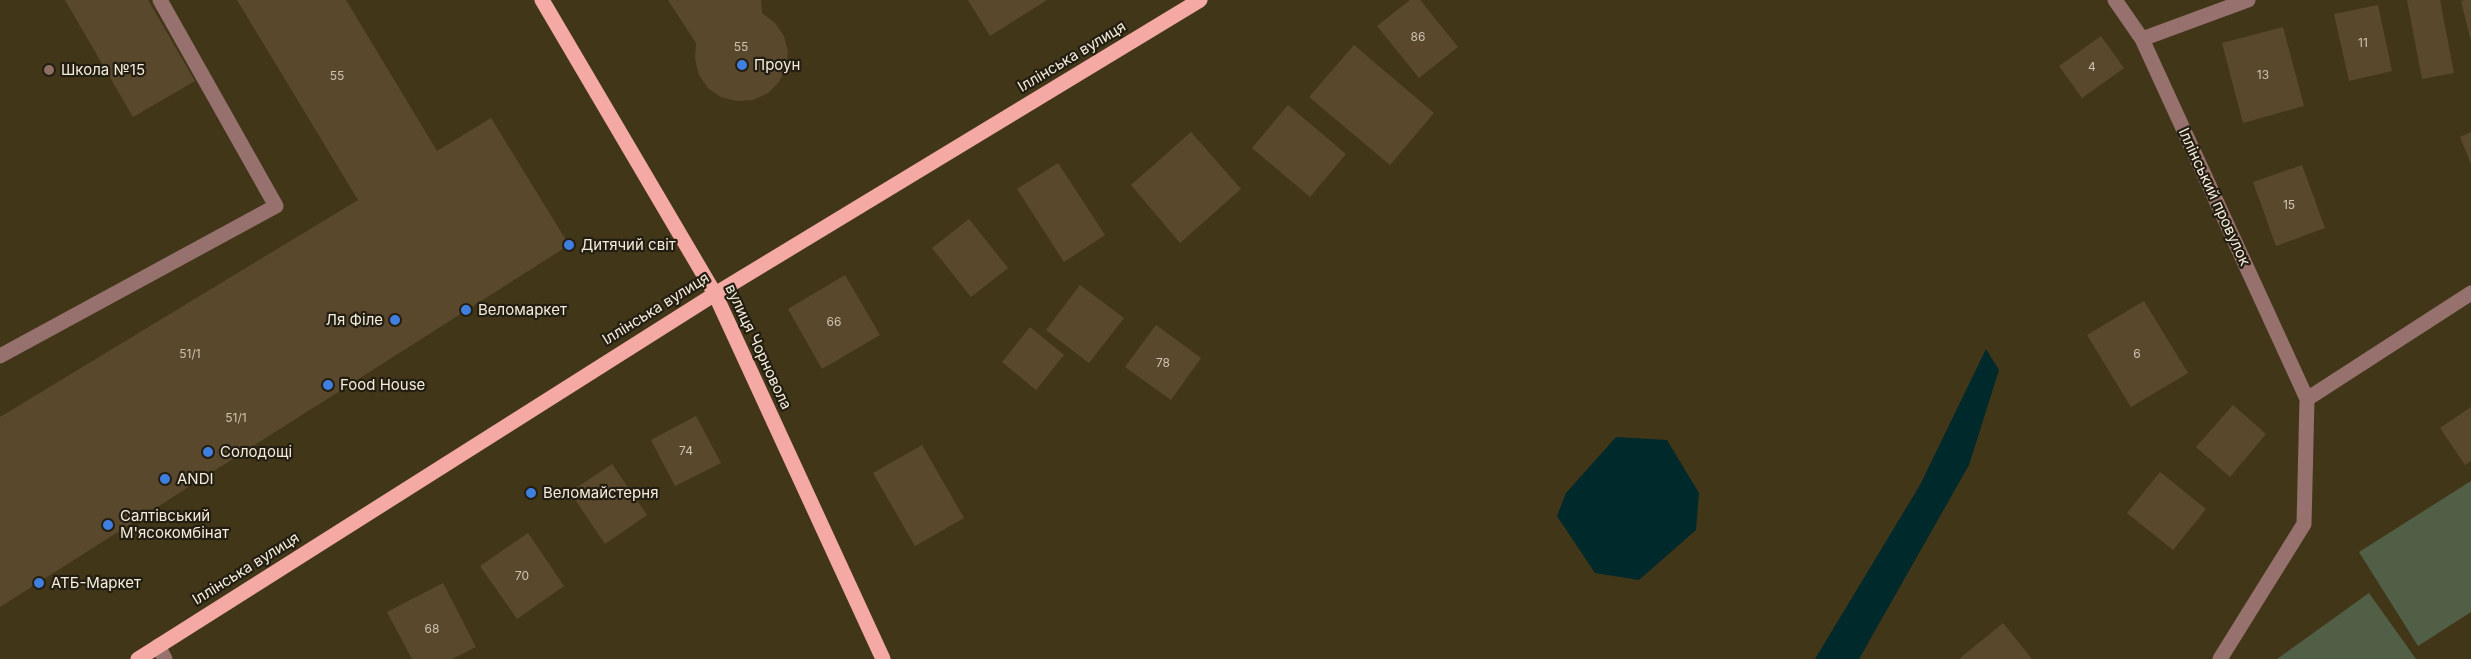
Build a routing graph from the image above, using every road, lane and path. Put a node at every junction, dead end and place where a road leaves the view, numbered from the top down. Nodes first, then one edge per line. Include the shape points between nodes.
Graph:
1 (160, 0) edge
2 (542, 0) edge
3 (1200, 0) edge
4 (2115, 0) edge
5 (2248, 0) edge
6 (2142, 39) junction
7 (2471, 293) edge
8 (715, 294) junction
9 (0, 356) edge
10 (2307, 399) junction
11 (162, 652) edge
12 (138, 659) edge
13 (883, 659) edge
14 (2220, 659) edge

1 - 9 street via 276,206
2 - 8 main road, вулиця Чорновола
3 - 8 main road, Іллінська вулиця
4 - 6 street, Іллінський провулок
5 - 6 street
6 - 10 street, Іллінський провулок
7 - 10 street
8 - 11 main road, Іллінська вулиця
8 - 13 main road, вулиця Чорновола
10 - 14 street via 2304,524
11 - 12 main road, Іллінська вулиця

